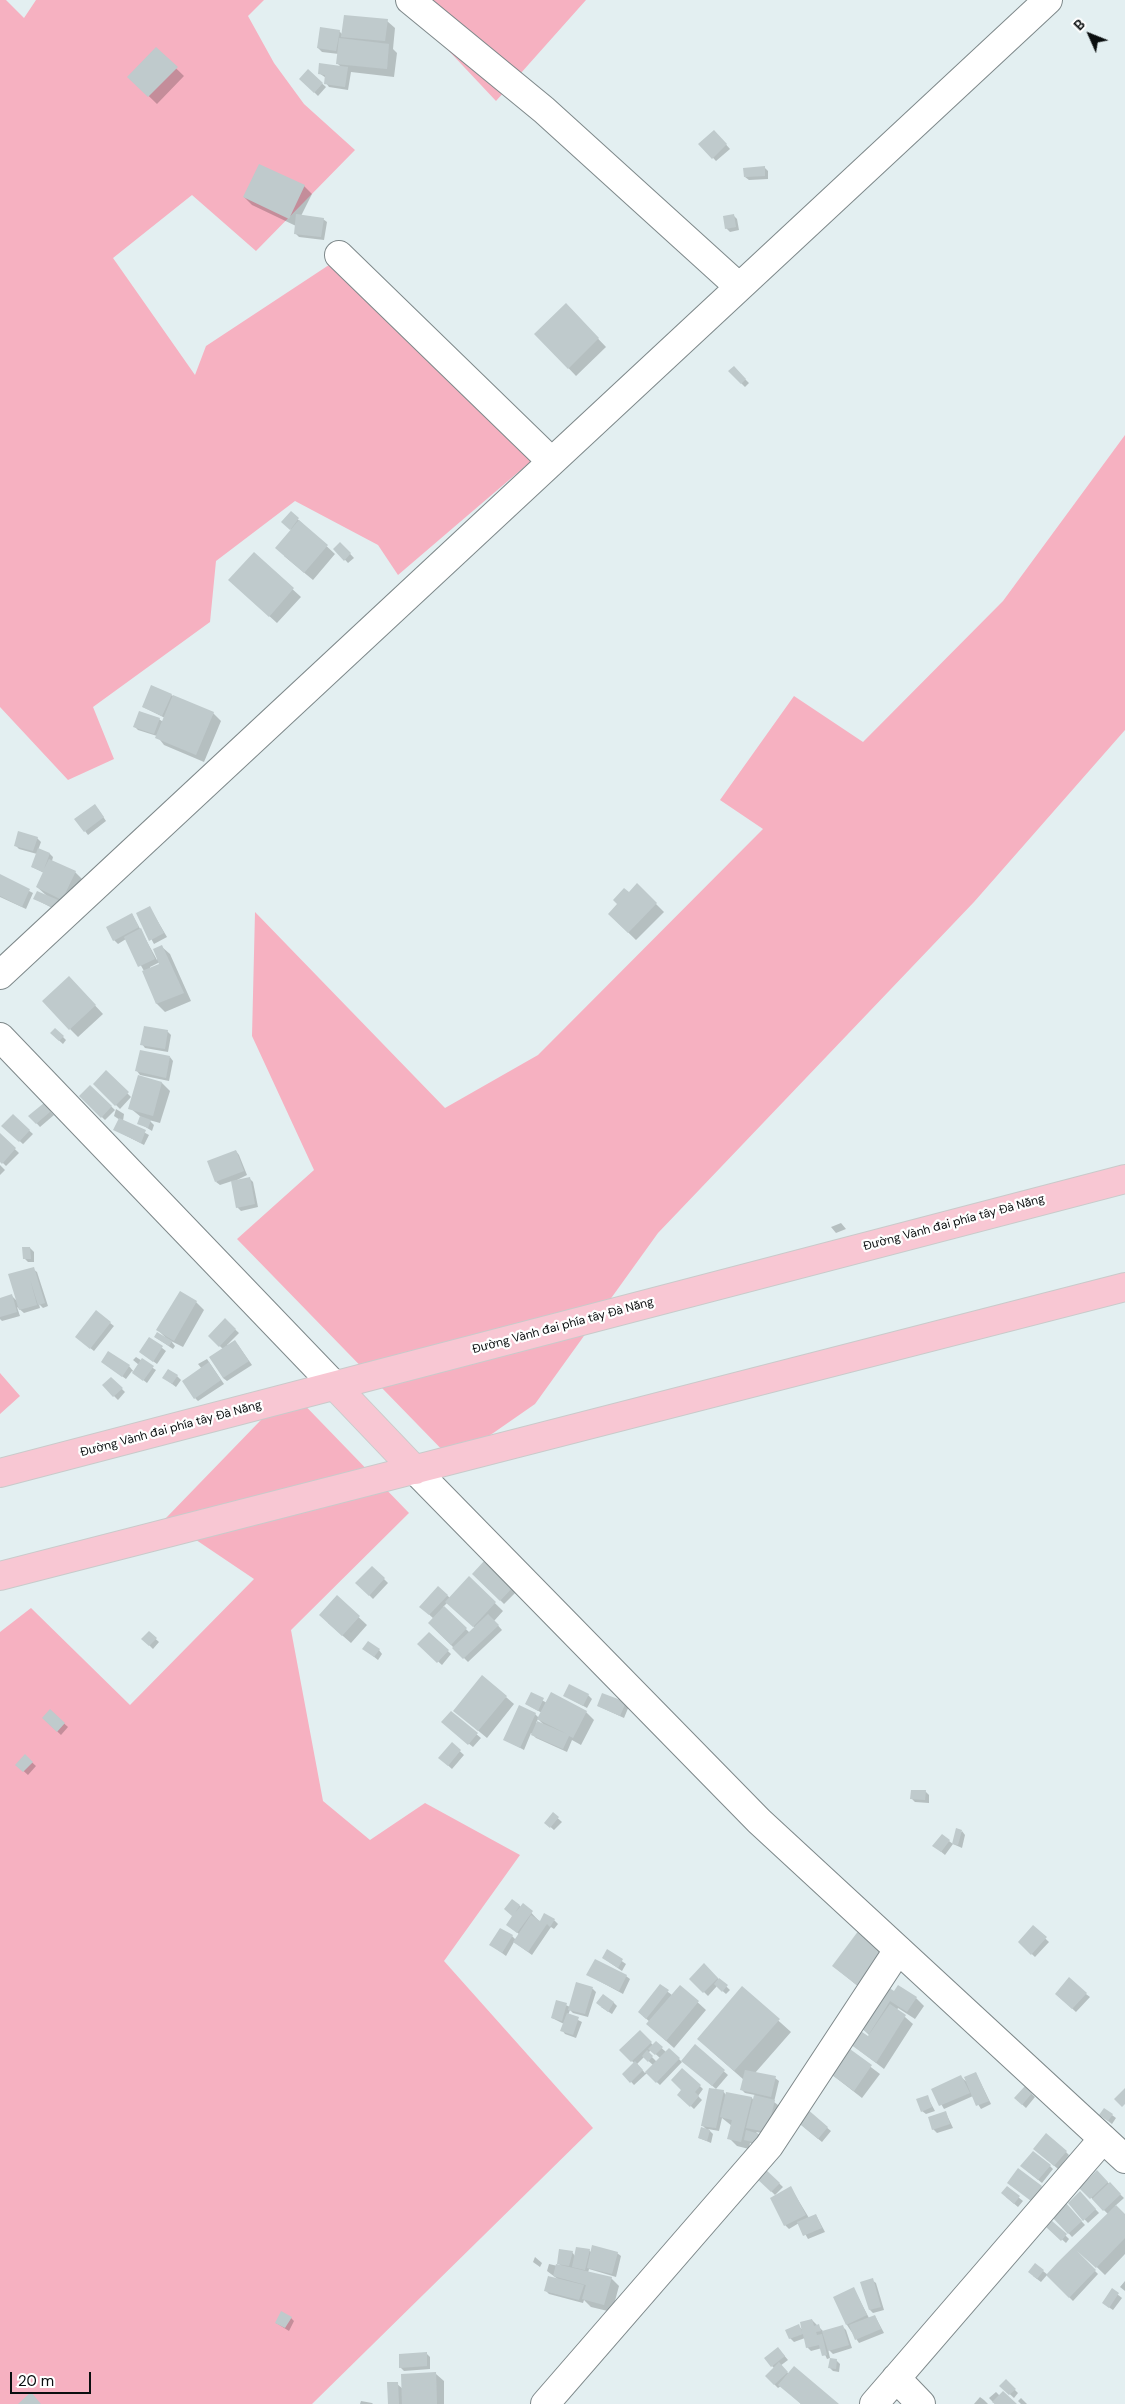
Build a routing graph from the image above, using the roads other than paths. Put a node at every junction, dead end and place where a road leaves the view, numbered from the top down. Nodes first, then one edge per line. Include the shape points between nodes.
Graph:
1 (410, 0) edge
2 (1048, 0) edge
3 (339, 255) dead end
4 (738, 286) junction
5 (551, 461) junction
6 (0, 975) edge
7 (0, 1037) edge
8 (1125, 1179) edge
9 (1125, 1287) edge
10 (335, 1386) junction
11 (415, 1470) junction
12 (0, 1473) edge
13 (0, 1576) edge
14 (898, 1950) junction
15 (1103, 2139) junction
16 (1125, 2159) edge
17 (896, 2378) junction
18 (545, 2404) edge
19 (874, 2404) edge
20 (921, 2404) edge

1 - 4 street via 544,110
2 - 4 street
3 - 5 street
4 - 5 street
5 - 6 street
7 - 10 street
8 - 10 main road, Đường Vành đai phía tây Đà Nẵng
9 - 11 main road
10 - 11 main road
10 - 12 main road, Đường Vành đai phía tây Đà Nẵng
11 - 13 main road
11 - 14 street via 759,1822
14 - 15 street
14 - 18 street via 769,2146
15 - 16 street
15 - 17 street
17 - 19 street
17 - 20 street

